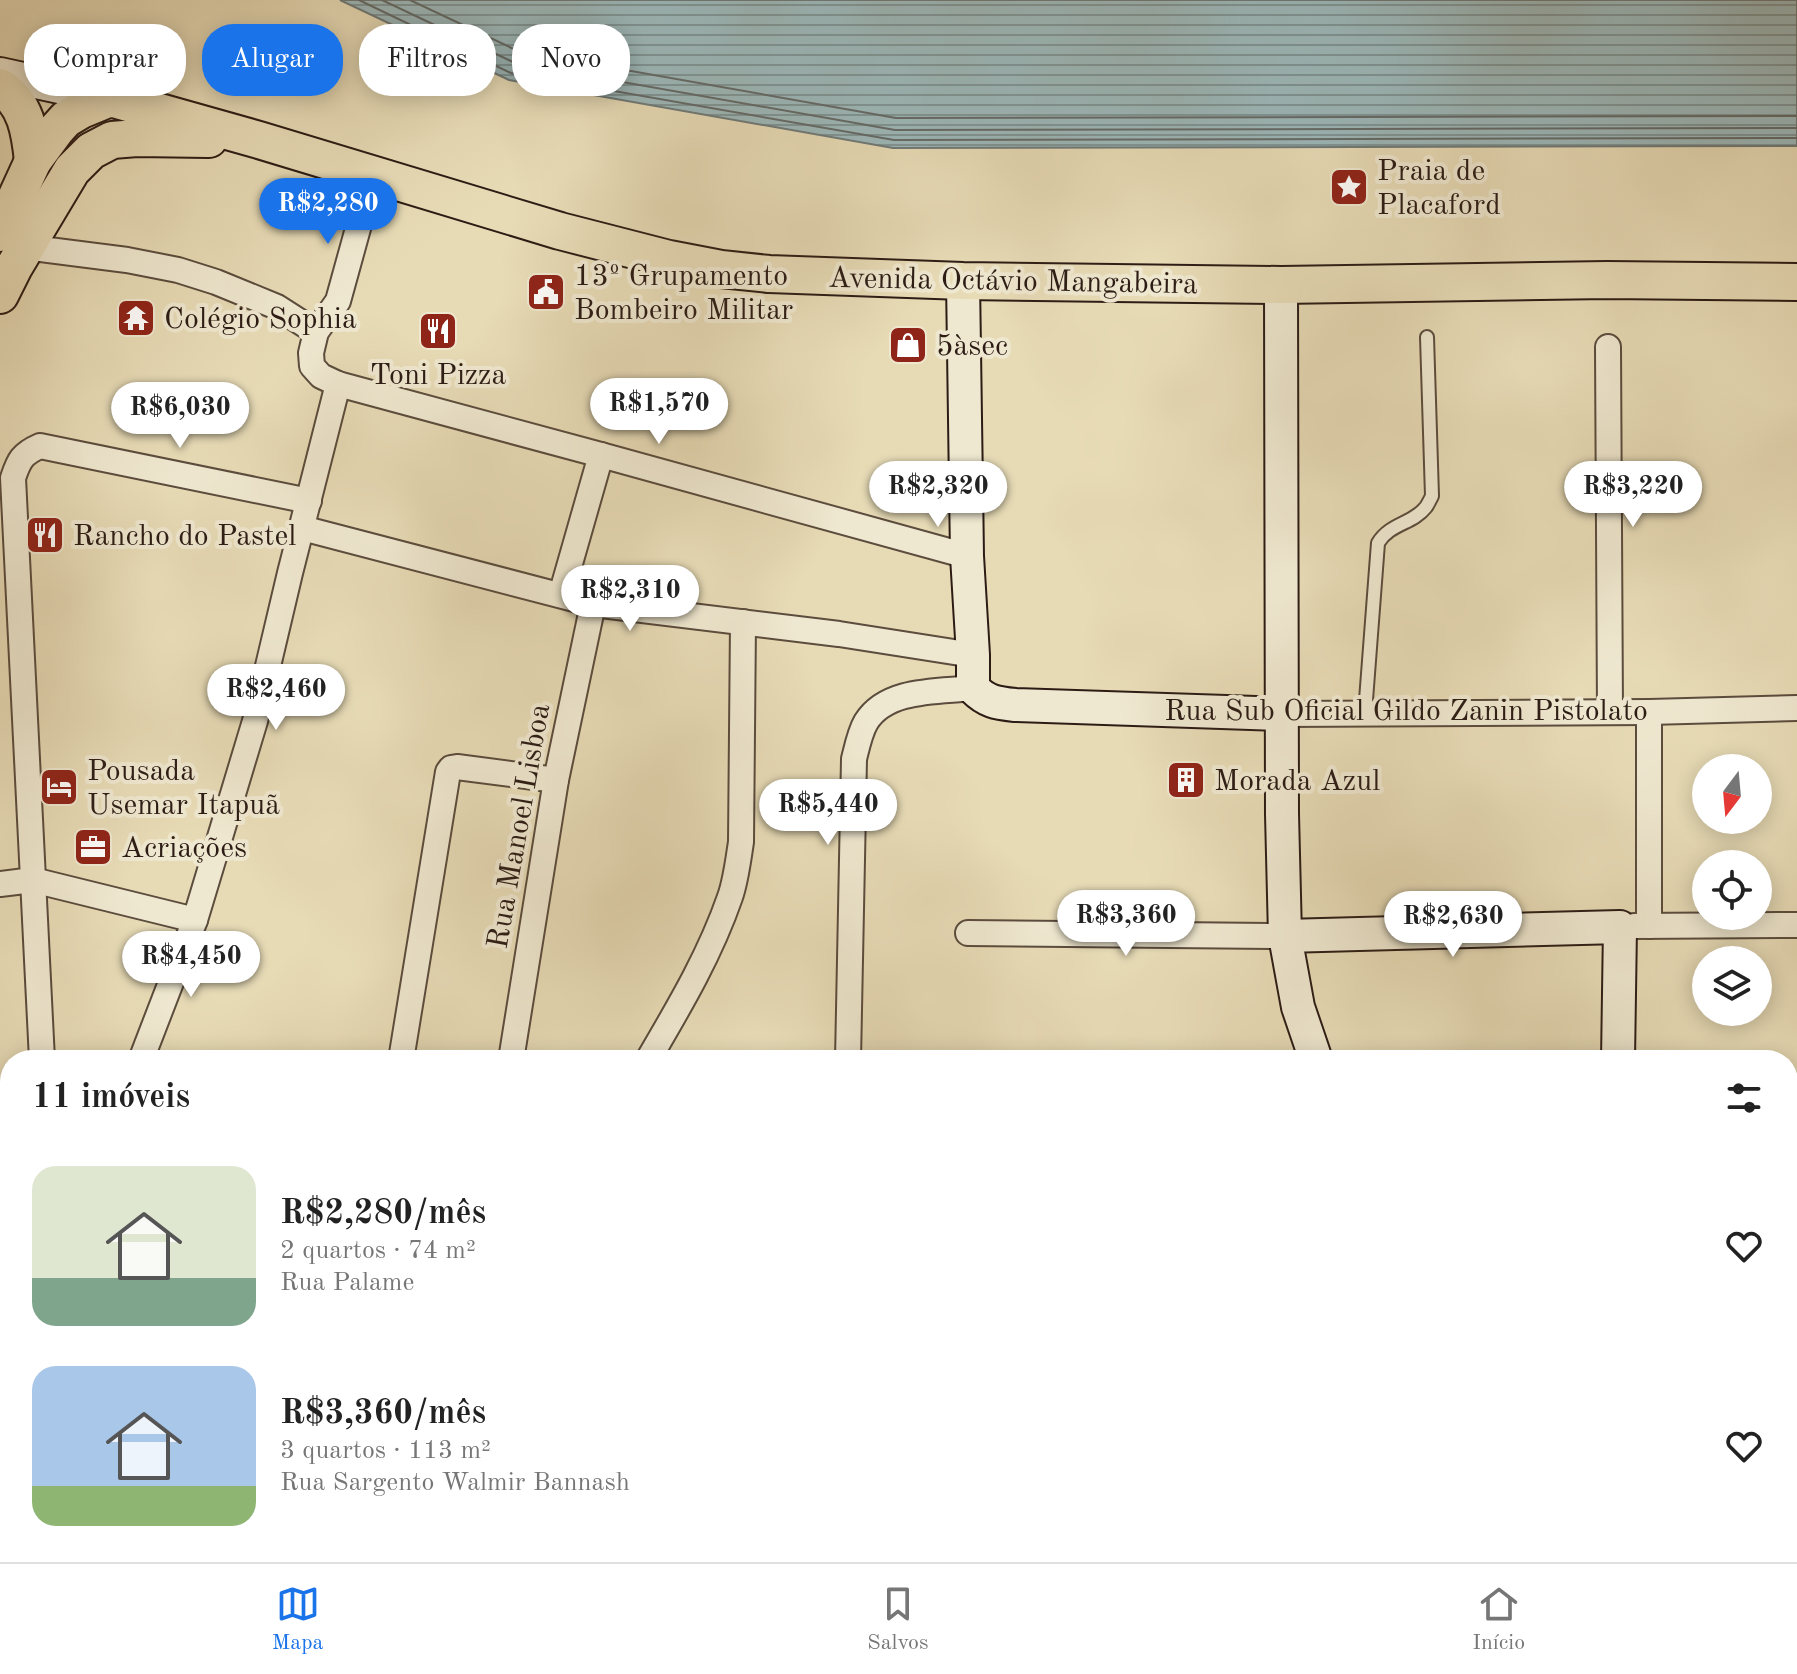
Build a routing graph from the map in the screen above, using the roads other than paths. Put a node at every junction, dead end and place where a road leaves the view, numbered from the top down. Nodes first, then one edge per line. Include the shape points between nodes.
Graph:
1 (0, 74) edge
2 (0, 87) edge
3 (110, 98) junction
4 (259, 140) junction
5 (33, 161) junction
6 (373, 174) junction
7 (13, 240) edge
8 (963, 281) junction
9 (1797, 282) edge
10 (1281, 285) junction
11 (0, 295) edge
12 (316, 332) junction
13 (1427, 337) dead end
14 (1608, 347) dead end
15 (338, 384) junction
16 (601, 455) junction
17 (309, 501) junction
18 (302, 528) junction
19 (967, 556) junction
20 (561, 595) junction
21 (593, 604) junction
22 (743, 622) junction
23 (973, 655) junction
24 (973, 688) junction
25 (1797, 708) edge
26 (1610, 711) junction
27 (1649, 712) junction
28 (1365, 713) junction
29 (1283, 714) junction
30 (556, 780) junction
31 (33, 880) junction
32 (0, 884) edge
33 (195, 920) junction
34 (1797, 925) edge
35 (1634, 926) junction
36 (968, 933) dead end
37 (1285, 936) junction
38 (42, 1050) edge
39 (145, 1050) edge
40 (403, 1050) edge
41 (513, 1050) edge
42 (654, 1050) edge
43 (848, 1050) edge
44 (1313, 1050) edge
45 (1619, 1050) edge

1 - 3 main road
2 - 5 main road via 23,113
3 - 4 main road, Avenida Octávio Mangabeira
3 - 5 main road via 66,119
4 - 6 main road, Avenida Octávio Mangabeira
4 - 7 main road via 112,140 72,170
5 - 7 main road
6 - 8 main road, Avenida Octávio Mangabeira via 560,231 721,269
6 - 12 street via 338,301
7 - 11 main road
7 - 12 street via 178,270 277,307
8 - 10 main road, Avenida Octávio Mangabeira
8 - 19 main road
9 - 10 main road, Avenida Octávio Mangabeira
10 - 29 main road
12 - 15 street via 312,366
13 - 28 lane via 1432,496 1425,509 1383,534 1378,543
14 - 26 street
15 - 16 street
15 - 17 street
16 - 19 street
16 - 20 street
17 - 18 street
17 - 31 street via 40,446 26,452 13,478
18 - 20 street
18 - 33 street via 255,721
19 - 23 main road
20 - 21 street
21 - 22 street
21 - 30 street, Rua Manoel Lisboa
22 - 23 street
22 - 42 street via 741,842 736,875 698,974
23 - 24 main road
24 - 29 main road, Rua Sub Oficial Gildo Zanin Pistolato via 983,698 1015,705
24 - 43 street via 895,698 866,722 860,739 854,759
25 - 27 street, Rua Sub Oficial Gildo Zanin Pistolato
26 - 27 street, Rua Sub Oficial Gildo Zanin Pistolato
26 - 28 street, Rua Sub Oficial Gildo Zanin Pistolato
27 - 35 street
28 - 29 street, Rua Sub Oficial Gildo Zanin Pistolato
29 - 37 main road
30 - 40 street via 457,767 448,772
30 - 41 street, Rua Manoel Lisboa
31 - 32 street
31 - 33 street
31 - 38 street
33 - 39 street
34 - 35 street
35 - 37 main road
35 - 45 main road
36 - 37 street
37 - 44 main road via 1298,1007

